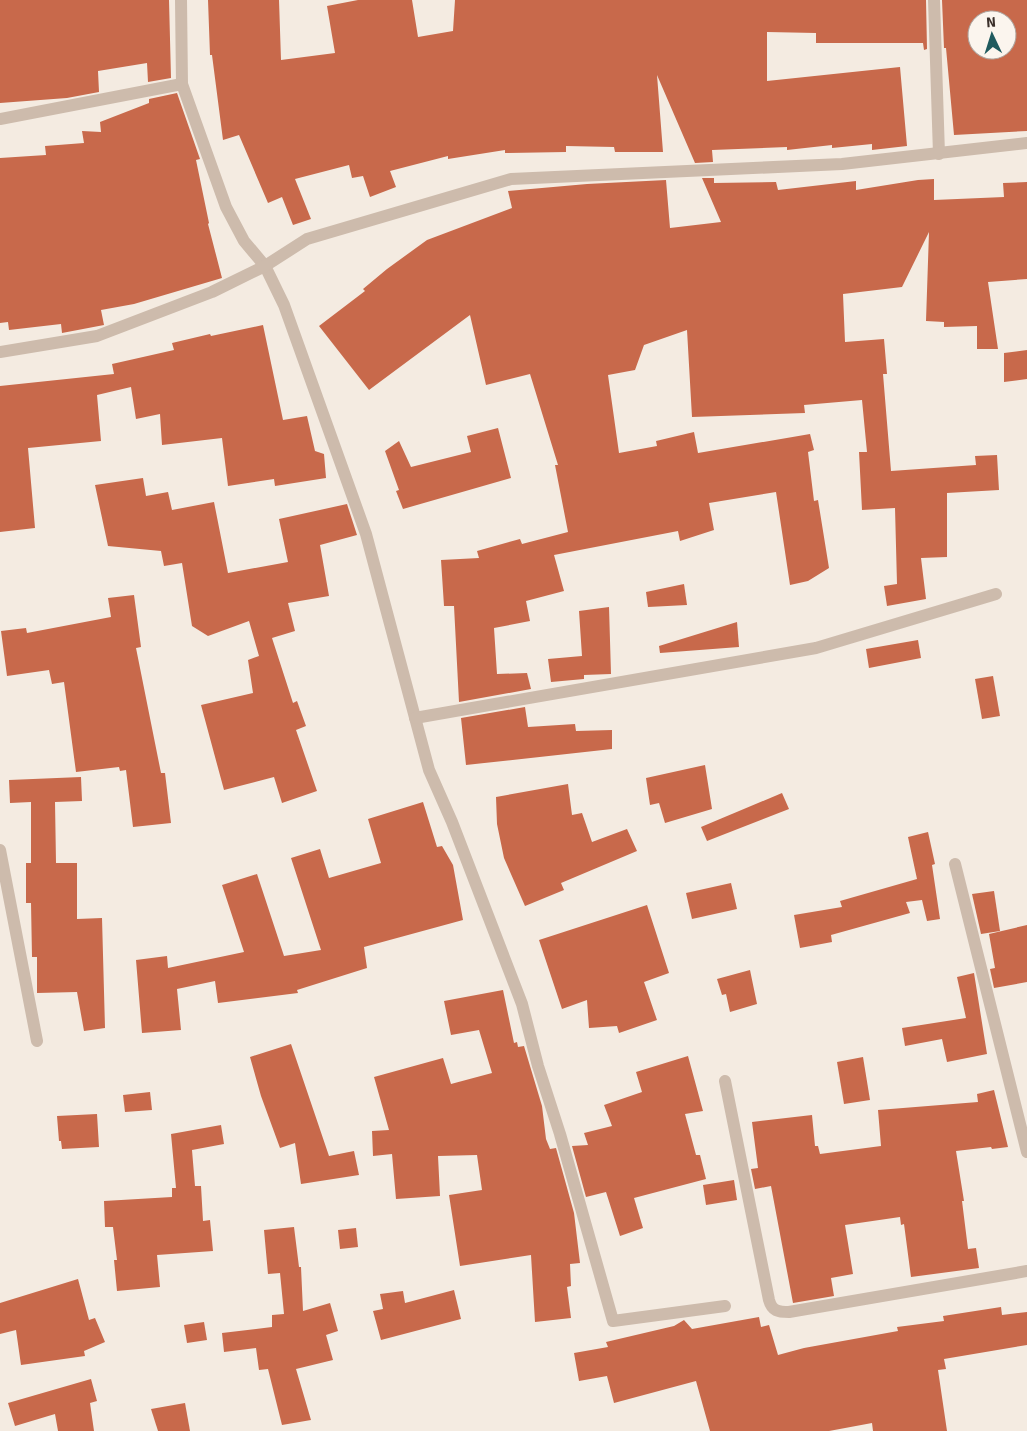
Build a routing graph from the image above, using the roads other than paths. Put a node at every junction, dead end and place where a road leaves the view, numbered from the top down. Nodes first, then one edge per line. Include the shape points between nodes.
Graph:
1 (182, 0) edge
2 (934, 0) edge
3 (182, 84) junction
4 (0, 119) edge
5 (1027, 143) edge
6 (938, 154) junction
7 (265, 266) junction
8 (0, 352) edge
9 (996, 594) dead end
10 (415, 718) junction
11 (0, 850) edge
12 (955, 864) dead end
13 (38, 1041) dead end
14 (725, 1081) dead end
15 (1027, 1152) edge
16 (1027, 1271) edge
17 (725, 1306) dead end

1 - 3 street
2 - 6 street
3 - 4 street
3 - 7 street via 226,208 244,241
5 - 6 street
6 - 7 street via 842,164 511,179 307,239
7 - 8 street via 212,292 97,336
7 - 10 street via 284,305 366,534
9 - 10 street via 816,648
10 - 17 street via 429,770 522,1004 613,1321
11 - 13 street
12 - 15 street
14 - 16 street via 769,1300 771,1307 778,1312

